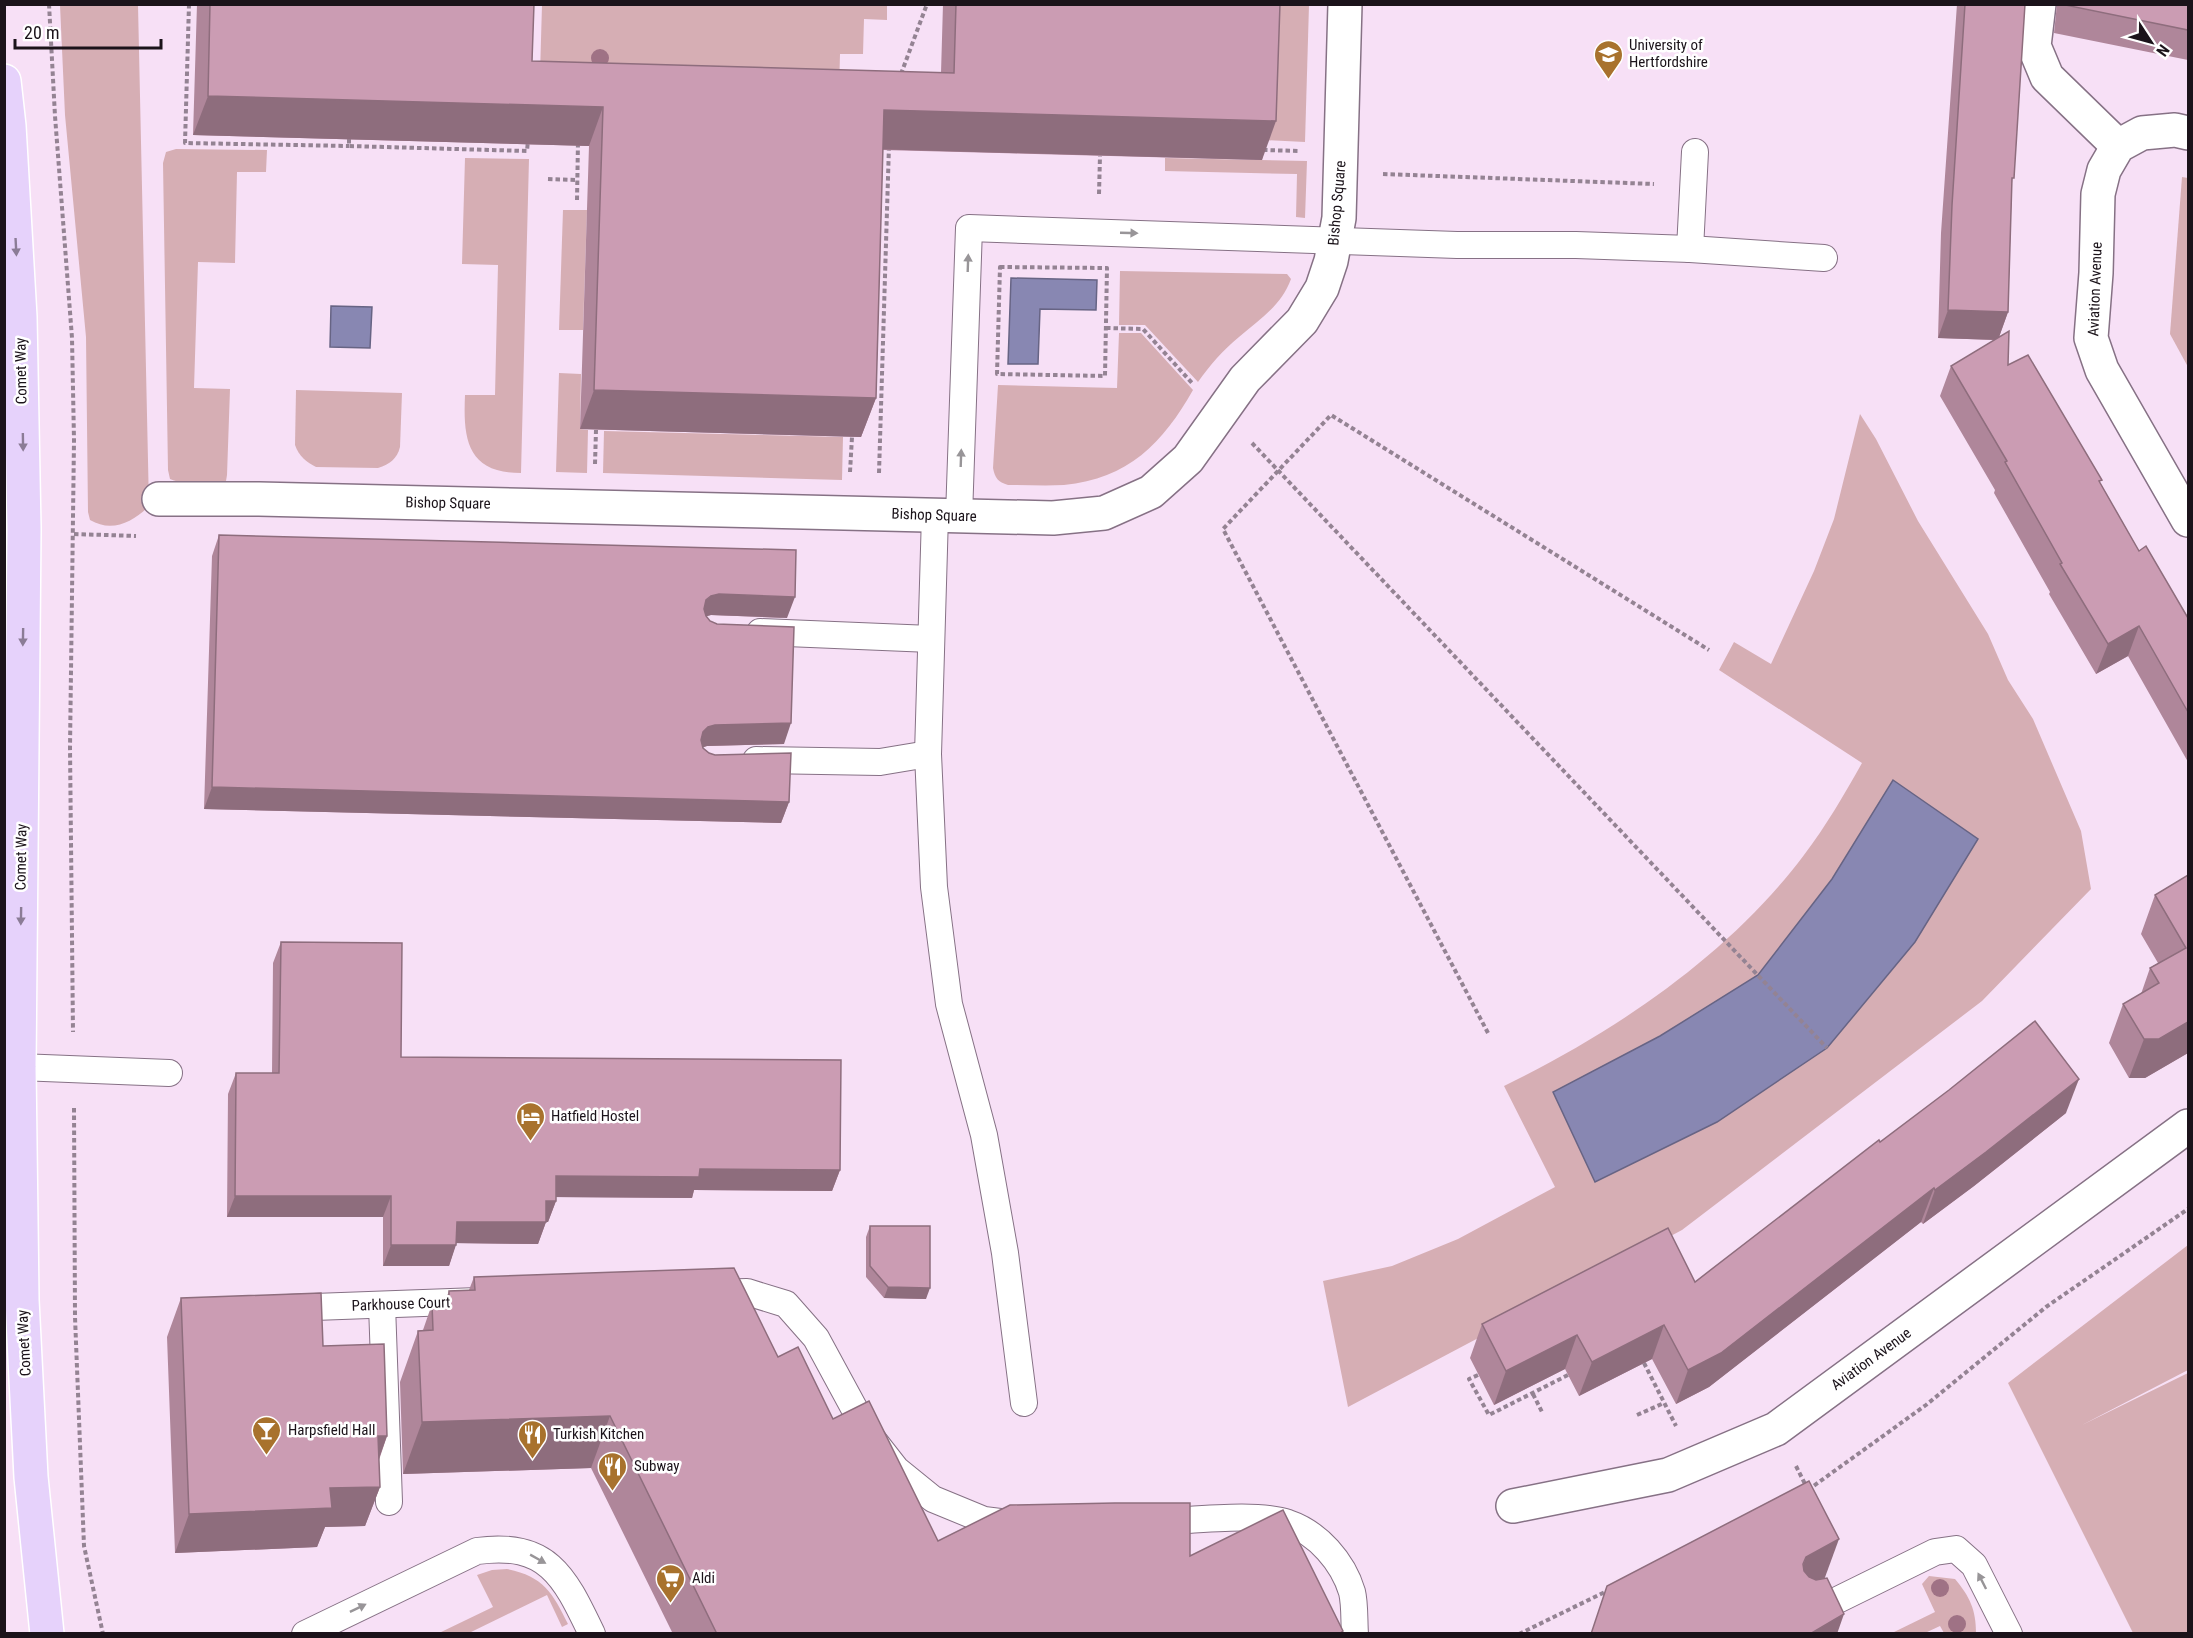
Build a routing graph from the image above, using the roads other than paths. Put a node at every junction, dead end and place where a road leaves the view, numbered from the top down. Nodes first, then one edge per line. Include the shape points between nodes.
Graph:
1 (1345, 4) edge
2 (2038, 4) edge
3 (4, 81) edge
4 (2188, 133) edge
5 (2118, 146) junction
6 (1695, 152) dead end
7 (1336, 239) junction
8 (1690, 249) junction
9 (1824, 258) dead end
10 (159, 499) dead end
11 (947, 516) junction
12 (2188, 520) edge
13 (733, 631) edge
14 (931, 639) junction
15 (928, 754) junction
16 (729, 761) edge
17 (19, 1067) junction
18 (169, 1073) dead end
19 (2188, 1126) edge
20 (688, 1294) edge
21 (500, 1300) edge
22 (382, 1305) junction
23 (276, 1308) edge
24 (1024, 1403) dead end
25 (389, 1502) dead end
26 (1513, 1506) dead end
27 (1126, 1523) edge
28 (1035, 1527) edge
29 (1799, 1618) edge
30 (47, 1634) edge
31 (305, 1634) edge
32 (592, 1634) edge
33 (1355, 1634) edge
34 (2009, 1634) edge

1 - 7 street, Bishop Square
2 - 5 street via 2034,46 2047,77
3 -> 17 main road, Comet Way via 20,317 24,530
4 - 5 street via 2142,133
5 - 12 street, Aviation Avenue via 2104,170 2098,194 2091,338 2102,370
6 - 8 lane
7 - 8 lane
7 - 11 street, Bishop Square via 1322,288 1302,321 1245,379 1188,459 1151,492 1104,513 1053,518
11 -> 7 lane via 969,228
8 - 9 lane
10 - 11 street, Bishop Square via 259,498
11 - 14 lane
13 - 14 lane
14 - 15 lane
15 - 16 lane via 880,762
15 - 24 lane via 934,887 949,1004 984,1135 1005,1253
17 - 18 lane
17 - 30 main road, Comet Way via 22,1300 31,1477
19 - 26 street, Aviation Avenue via 1776,1428 1668,1475
20 - 28 lane via 747,1292 786,1304 816,1338 867,1432 896,1469 933,1499 984,1520
21 - 22 lane, Parkhouse Court
22 - 23 lane, Parkhouse Court
22 - 25 lane
27 - 33 lane via 1251,1518 1287,1522 1316,1538 1338,1563 1352,1593
34 -> 29 lane via 1974,1565 1956,1550 1935,1552
31 -> 32 lane via 477,1551 495,1548 530,1554 560,1575

